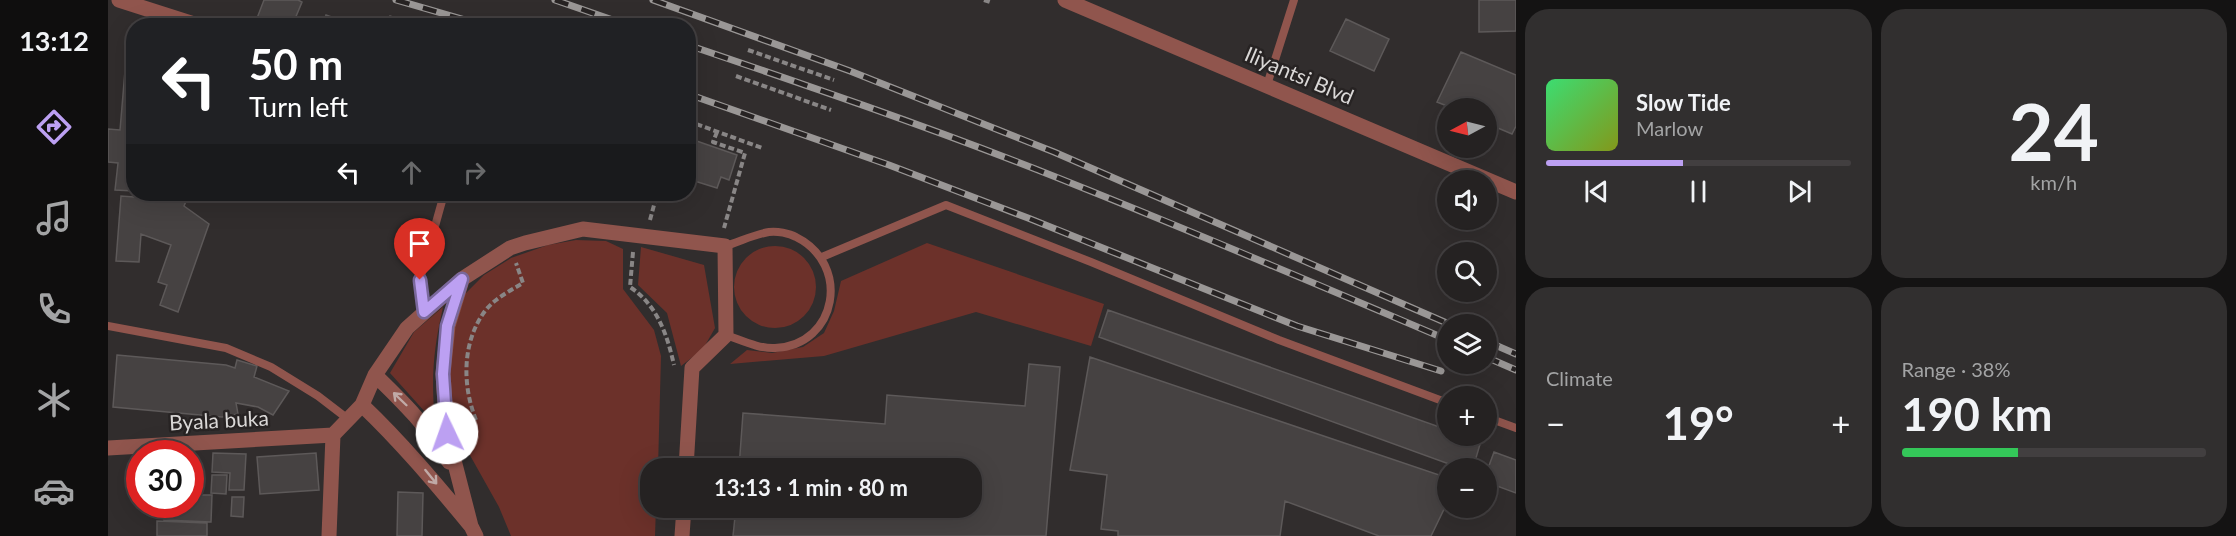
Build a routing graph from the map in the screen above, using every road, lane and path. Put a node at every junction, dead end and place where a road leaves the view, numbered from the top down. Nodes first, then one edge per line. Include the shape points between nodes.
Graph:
1 (119, 0) edge
2 (984, 0) edge
3 (991, 0) edge
4 (1294, 0) edge
5 (1074, 2) edge
6 (175, 18) edge
7 (748, 50) dead end
8 (736, 76) dead end
9 (834, 80) dead end
10 (1267, 85) junction
11 (831, 110) dead end
12 (696, 124) edge
13 (717, 132) junction
14 (762, 148) dead end
15 (1516, 192) edge
16 (442, 201) edge
17 (655, 201) edge
18 (650, 221) dead end
19 (723, 230) dead end
20 (634, 244) dead end
21 (725, 246) junction
22 (822, 257) junction
23 (515, 259) dead end
24 (462, 279) junction
25 (424, 312) junction
26 (108, 326) edge
27 (726, 335) junction
28 (675, 367) dead end
29 (375, 375) junction
30 (1437, 399) edge
31 (362, 405) junction
32 (348, 419) junction
33 (476, 420) dead end
34 (1497, 421) edge
35 (1516, 428) edge
36 (333, 435) junction
37 (108, 448) edge
38 (687, 458) edge
39 (459, 480) junction
40 (683, 518) edge
41 (473, 531) edge
42 (329, 536) edge
43 (682, 536) edge

1 - 6 street
2 - 3 path
4 - 10 lane
5 - 10 street, Iliyantsi Blvd
7 - 9 path
8 - 11 path
10 - 15 street, Iliyantsi Blvd
12 - 13 path
13 - 14 path
13 - 19 path via 713,142 745,153
16 - 25 lane via 420,280
17 - 18 path
20 - 28 path via 630,286 654,309
21 - 22 lane via 770,232 790,234 808,243
21 - 24 street via 583,229 510,248
21 - 27 street
22 - 27 lane via 831,282 829,309 819,327 804,340 773,348
22 - 30 lane via 946,205 1279,340
23 - 33 path via 523,283 501,296 485,312 471,338 466,373 469,403
24 - 25 street
24 - 39 street via 447,326 443,374 447,433
25 - 29 street via 407,328
26 - 32 lane via 226,348 271,368
27 - 38 street via 692,368
29 - 31 street
39 -> 29 street via 438,443
31 - 32 street
31 -> 41 street via 423,467
32 - 36 street
34 - 35 lane
36 - 37 street, Byala buka
36 - 42 street
39 - 41 street
40 - 43 street

